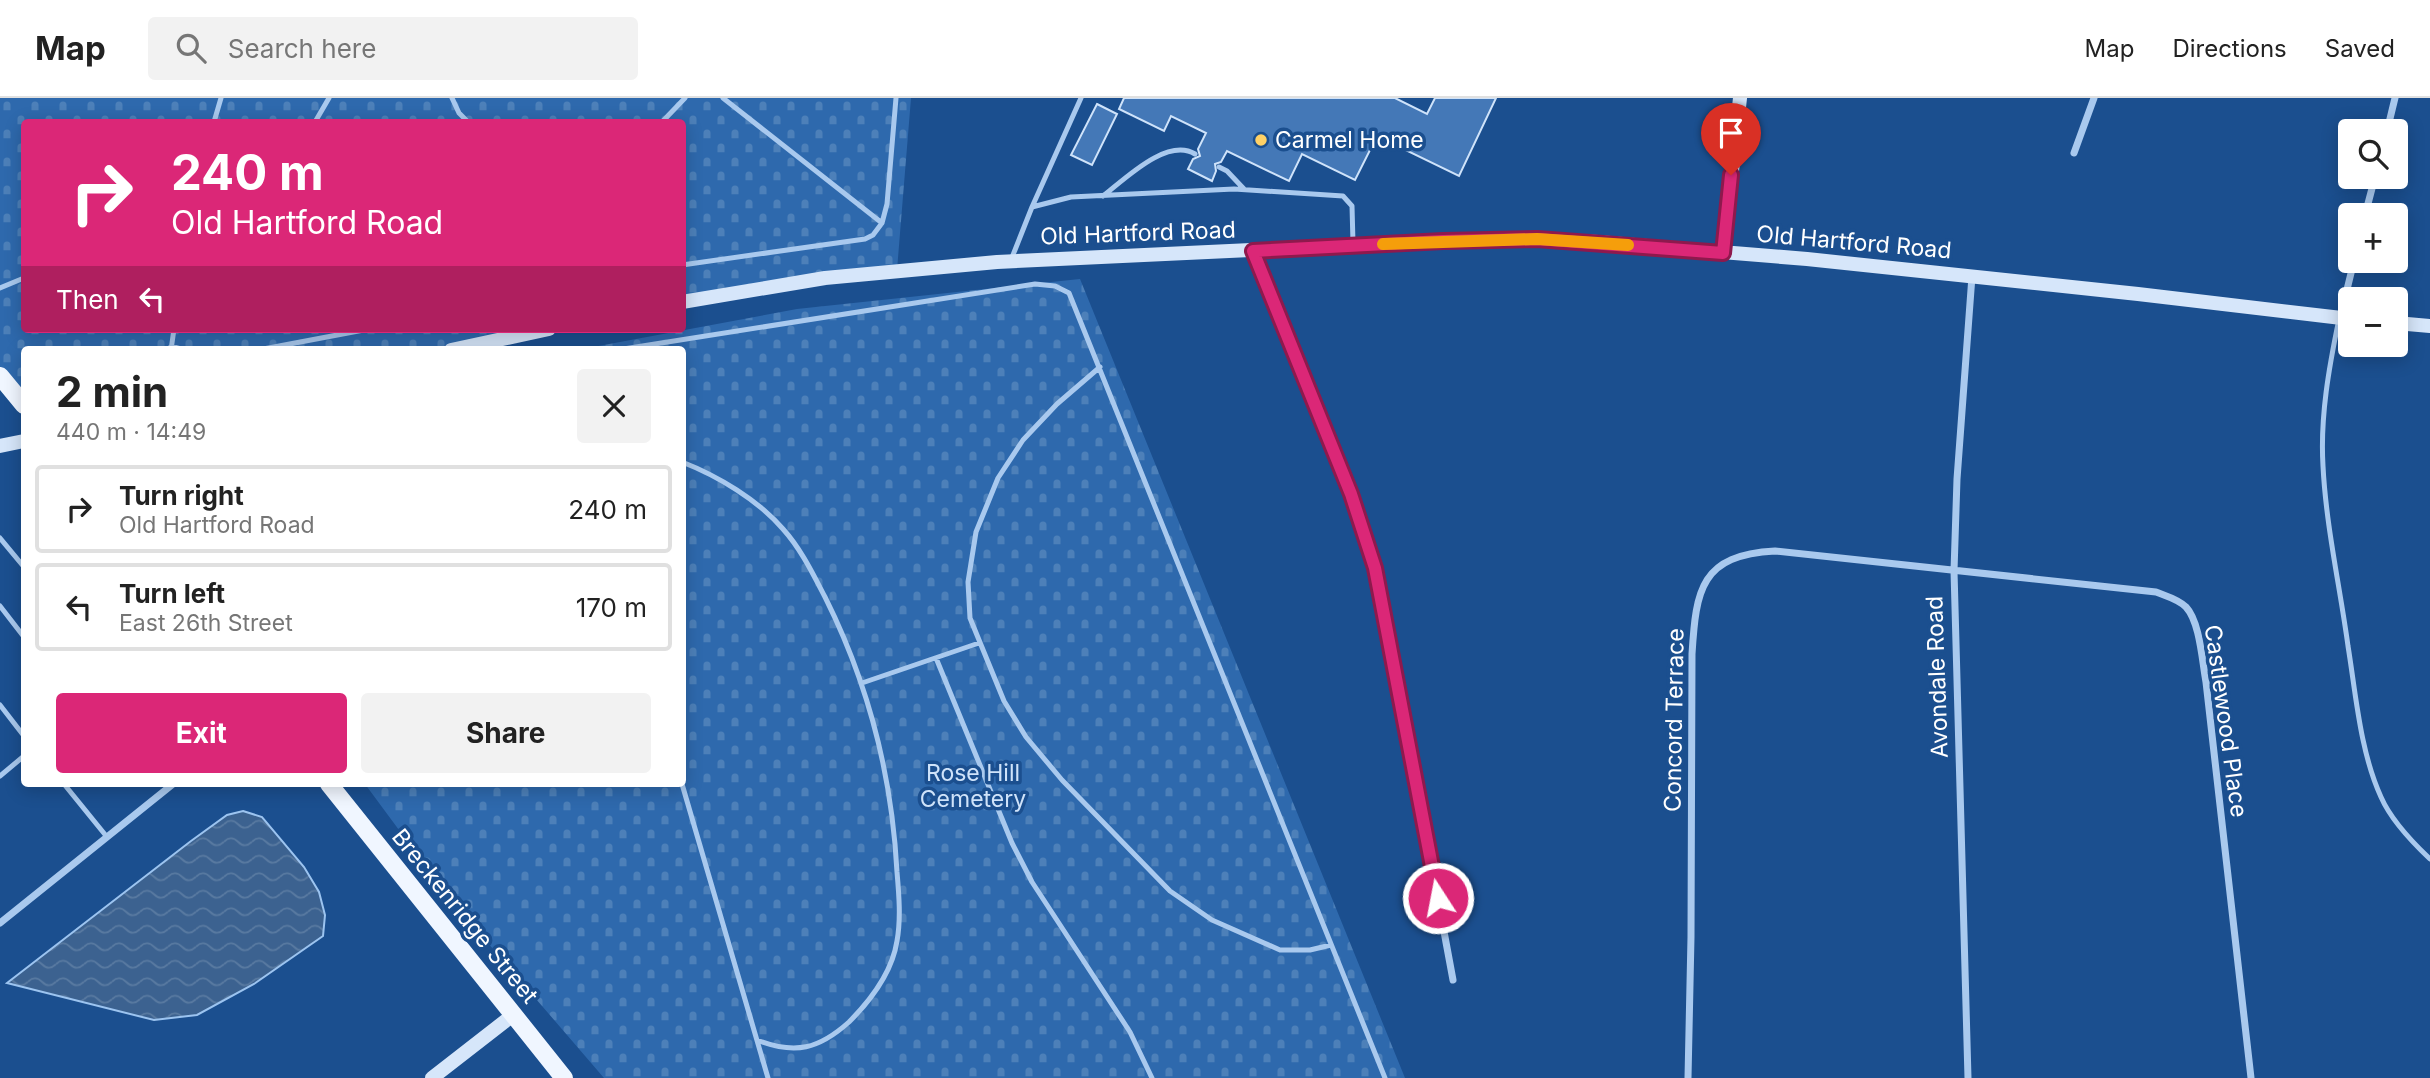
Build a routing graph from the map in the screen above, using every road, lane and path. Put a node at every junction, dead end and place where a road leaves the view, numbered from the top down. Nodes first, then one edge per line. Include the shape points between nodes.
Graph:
1 (221, 98) edge
2 (329, 98) edge
3 (452, 98) edge
4 (685, 98) edge
5 (723, 98) edge
6 (896, 98) edge
7 (1081, 98) edge
8 (1740, 98) edge
9 (2094, 98) edge
10 (2395, 98) edge
11 (215, 119) edge
12 (317, 119) edge
13 (465, 119) edge
14 (665, 119) edge
15 (2390, 119) edge
16 (2074, 153) dead end
17 (1195, 154) dead end
18 (1219, 167) dead end
19 (1244, 189) junction
20 (1103, 196) junction
21 (1032, 207) junction
22 (882, 223) junction
23 (1353, 246) junction
24 (1253, 251) junction
25 (1723, 253) junction
26 (1010, 261) junction
27 (686, 264) edge
28 (1972, 276) junction
29 (21, 279) edge
30 (0, 288) edge
31 (686, 301) edge
32 (2338, 318) edge
33 (2408, 324) edge
34 (2430, 326) edge
35 (348, 333) edge
36 (531, 333) edge
37 (279, 346) edge
38 (470, 346) edge
39 (643, 346) edge
40 (2338, 347) edge
41 (1100, 367) junction
42 (0, 376) edge
43 (21, 401) edge
44 (21, 441) edge
45 (0, 446) edge
46 (686, 463) edge
47 (0, 538) edge
48 (21, 563) edge
49 (1954, 571) junction
50 (0, 606) edge
51 (21, 633) edge
52 (979, 642) junction
53 (936, 657) junction
54 (862, 683) junction
55 (0, 705) edge
56 (21, 732) edge
57 (21, 758) edge
58 (0, 776) edge
59 (66, 787) edge
60 (169, 787) edge
61 (331, 787) edge
62 (683, 787) edge
63 (107, 837) junction
64 (2430, 859) edge
65 (0, 923) edge
66 (1331, 945) junction
67 (1453, 980) dead end
68 (513, 1015) junction
69 (757, 1040) junction
70 (432, 1078) edge
71 (564, 1078) edge
72 (768, 1078) edge
73 (1152, 1078) edge
74 (1385, 1078) edge
75 (1688, 1078) edge
76 (1968, 1078) edge
77 (2251, 1078) edge

1 - 11 lane
2 - 12 lane
3 - 13 lane
4 - 14 lane
5 - 22 lane
6 - 22 lane
7 - 21 lane
8 - 25 main road
9 - 16 street
10 - 15 street
17 - 20 lane via 1177,149 1154,158
18 - 19 lane
19 - 20 lane
19 - 23 lane via 1343,196 1353,206
20 - 21 lane via 1071,197
21 - 26 lane
22 - 27 lane via 865,239
23 - 24 main road, Old Hartford Road
23 - 25 main road, Old Hartford Road via 1537,239
24 - 26 main road, Old Hartford Road
24 - 67 street via 1351,494 1375,568
25 - 28 main road, Old Hartford Road
26 - 31 main road, Old Hartford Road via 825,278
28 - 32 main road, Old Hartford Road
28 - 49 street, Avondale Road
29 - 30 lane
33 - 34 main road
35 - 37 lane
36 - 38 main road
39 - 41 lane via 1035,285 1055,286 1069,293
40 - 64 lane via 2323,421 2323,466 2355,691 2381,798
41 - 52 lane via 1023,440 998,478 976,532 968,582 970,618
41 - 66 lane
42 - 43 main road
44 - 45 main road
46 - 54 lane via 760,508 798,548 840,627
47 - 48 lane
49 - 75 street, Concord Terrace via 1775,551 1749,552 1727,560 1710,575 1699,596 1692,654
49 - 76 street, Avondale Road
49 - 77 street, Castlewood Place via 2156,592 2186,607 2195,620
50 - 51 lane
52 - 53 lane
52 - 66 lane via 1004,701 1026,737 1170,891 1212,920 1280,950
53 - 54 lane
53 - 73 lane via 1032,882 1130,1032
54 - 69 lane via 886,771 896,837 897,943 877,992 836,1033 794,1050
55 - 56 lane
57 - 58 lane
59 - 63 lane
60 - 63 street
61 - 68 main road, Breckenridge Street
62 - 69 lane
63 - 65 street
66 - 74 lane
68 - 70 main road
68 - 71 main road, Breckenridge Street
69 - 72 lane

